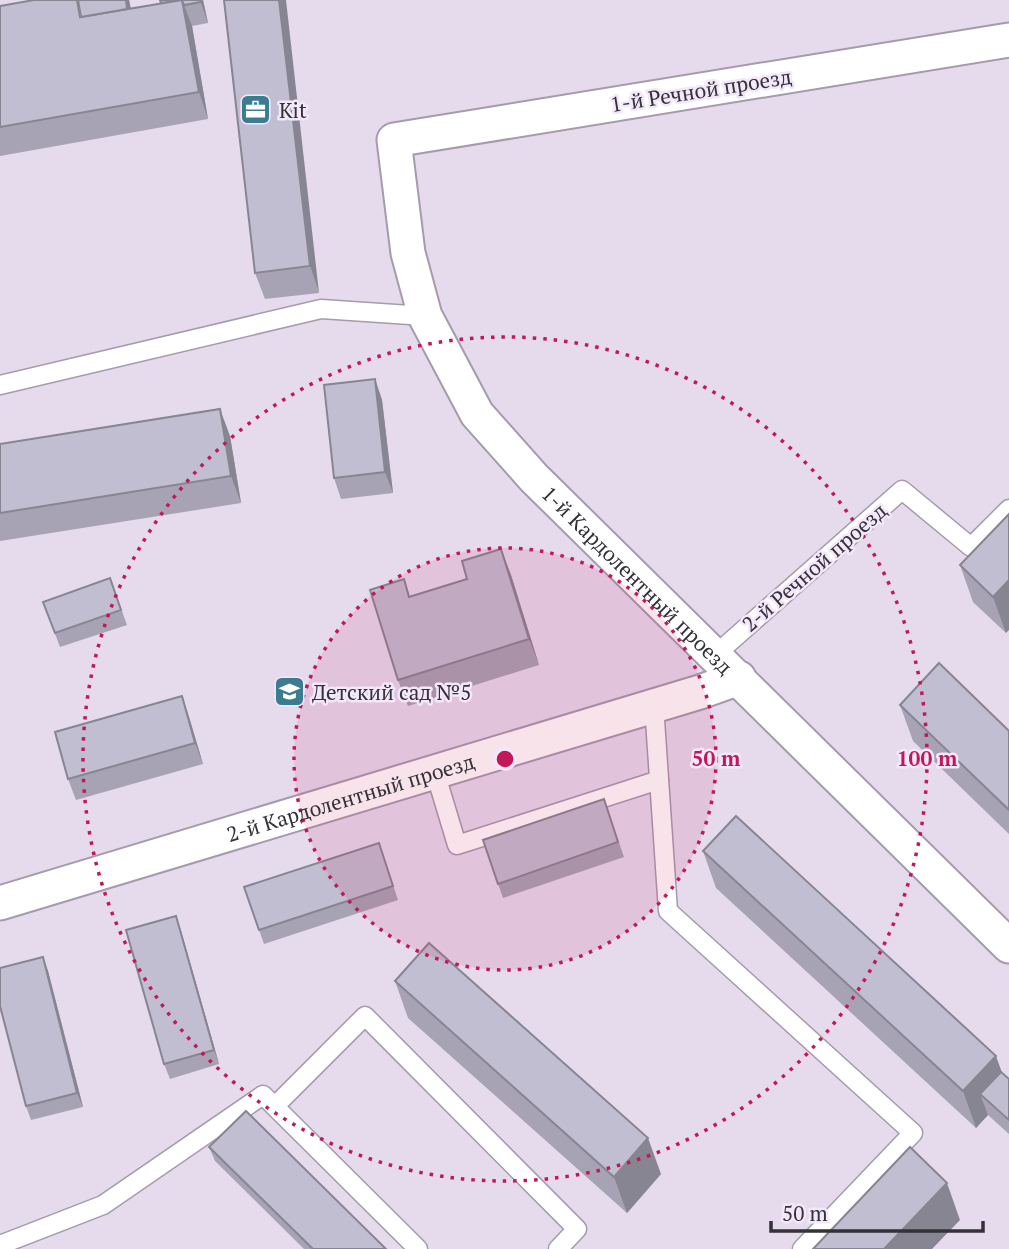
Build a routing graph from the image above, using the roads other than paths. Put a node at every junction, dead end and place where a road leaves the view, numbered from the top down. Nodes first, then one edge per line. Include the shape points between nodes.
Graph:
1 (1009, 40) edge
2 (394, 141) joint
3 (425, 317) junction
4 (0, 385) edge
5 (1009, 509) edge
6 (714, 656) junction
7 (739, 678) junction
8 (654, 705) junction
9 (435, 772) junction
10 (659, 780) junction
11 (0, 903) edge
12 (1009, 946) edge
13 (275, 1106) junction
14 (0, 1245) edge
15 (418, 1249) edge
16 (558, 1249) edge
17 (802, 1249) edge

1 - 2 street, 1-й Речной проезд
2 - 3 street, 1-й Кардолентный проезд via 408,253
3 - 4 lane via 321,309
3 - 6 street, 1-й Кардолентный проезд via 477,414 534,478
5 - 6 lane, 2-й Речной проезд via 971,547 902,490
6 - 7 street, 1-й Кардолентный проезд
7 - 8 street, 2-й Кардолентный проезд
7 - 12 street, 1-й Кардолентный проезд
8 - 9 street, 2-й Кардолентный проезд
8 - 10 lane
9 - 10 lane via 457,845
9 - 11 street, 2-й Кардолентный проезд
10 - 17 lane via 668,911 913,1133
13 - 14 lane via 263,1095 103,1205
13 - 15 lane
13 - 16 lane via 365,1016 577,1229

